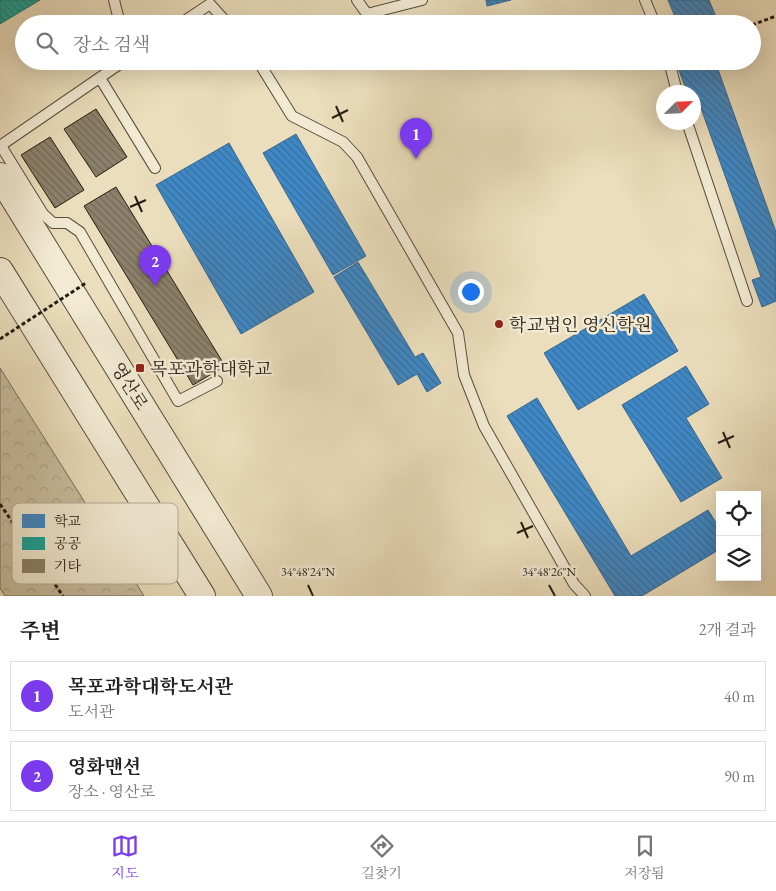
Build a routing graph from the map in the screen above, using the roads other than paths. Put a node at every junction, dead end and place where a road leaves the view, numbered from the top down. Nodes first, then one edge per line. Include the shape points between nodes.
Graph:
1 (114, 0) edge
2 (357, 0) edge
3 (422, 0) edge
4 (645, 0) edge
5 (210, 2) edge
6 (118, 15) edge
7 (192, 15) edge
8 (221, 15) edge
9 (651, 15) edge
10 (111, 70) edge
11 (264, 70) edge
12 (671, 70) edge
13 (100, 78) junction
14 (675, 85) edge
15 (690, 130) edge
16 (0, 146) edge
17 (155, 168) dead end
18 (0, 176) edge
19 (0, 271) edge
20 (747, 302) dead end
21 (217, 381) dead end
22 (144, 503) edge
23 (178, 557) edge
24 (202, 596) edge
25 (259, 596) edge
26 (585, 596) edge

1 - 6 lane
2 - 3 lane via 367,14
4 - 9 lane
5 - 7 lane
5 - 8 lane
10 - 13 lane
11 - 26 lane via 292,116 343,142 357,157 458,333 464,375 484,426 574,584
12 - 14 lane
13 - 16 lane
13 - 17 lane
15 - 20 lane
16 - 21 lane via 43,214 53,223 67,223 80,232 178,401
18 - 25 street, 영산로
19 - 22 street
23 - 24 street

